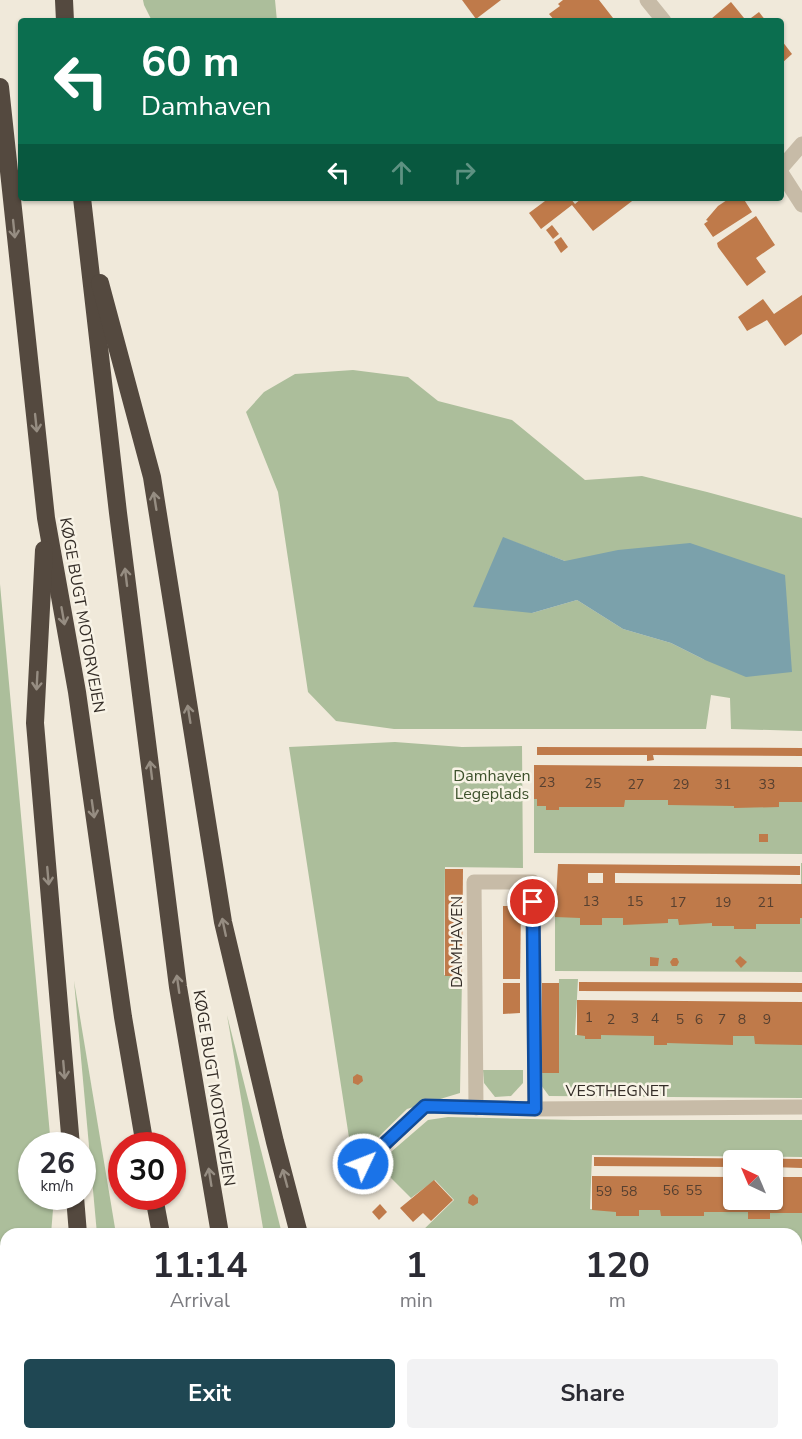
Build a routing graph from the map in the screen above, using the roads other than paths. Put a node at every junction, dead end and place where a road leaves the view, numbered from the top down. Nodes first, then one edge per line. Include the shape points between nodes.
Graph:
1 (64, 0) edge
2 (647, 0) edge
3 (65, 18) edge
4 (662, 18) edge
5 (0, 87) edge
6 (802, 144) edge
7 (784, 165) edge
8 (784, 177) edge
9 (82, 201) edge
10 (802, 205) edge
11 (84, 219) junction
12 (46, 518) junction
13 (802, 1107) edge
14 (476, 1108) junction
15 (535, 1109) junction
16 (70, 1132) edge
17 (143, 1132) edge
18 (350, 1171) dead end
19 (76, 1210) edge
20 (156, 1210) edge
21 (78, 1228) edge
22 (159, 1228) edge
23 (219, 1228) edge
24 (297, 1228) edge

1 - 3 highway
2 - 4 street
5 -> 12 highway, KØGE BUGT MOTORVEJEN
6 - 7 street
8 - 10 street
9 - 11 highway, KØGE BUGT MOTORVEJEN
23 -> 11 highway, KØGE BUGT MOTORVEJEN via 178,987
24 -> 11 highway via 223,922 152,477
12 -> 16 highway via 35,723
12 -> 17 highway, KØGE BUGT MOTORVEJEN via 77,692
13 - 15 street, VESTHEGNET
14 - 15 street, VESTHEGNET
14 - 15 street, DAMHAVEN via 474,882 533,882
14 - 18 street, VESTHEGNET via 425,1106 363,1164
19 - 21 highway
20 - 22 highway

